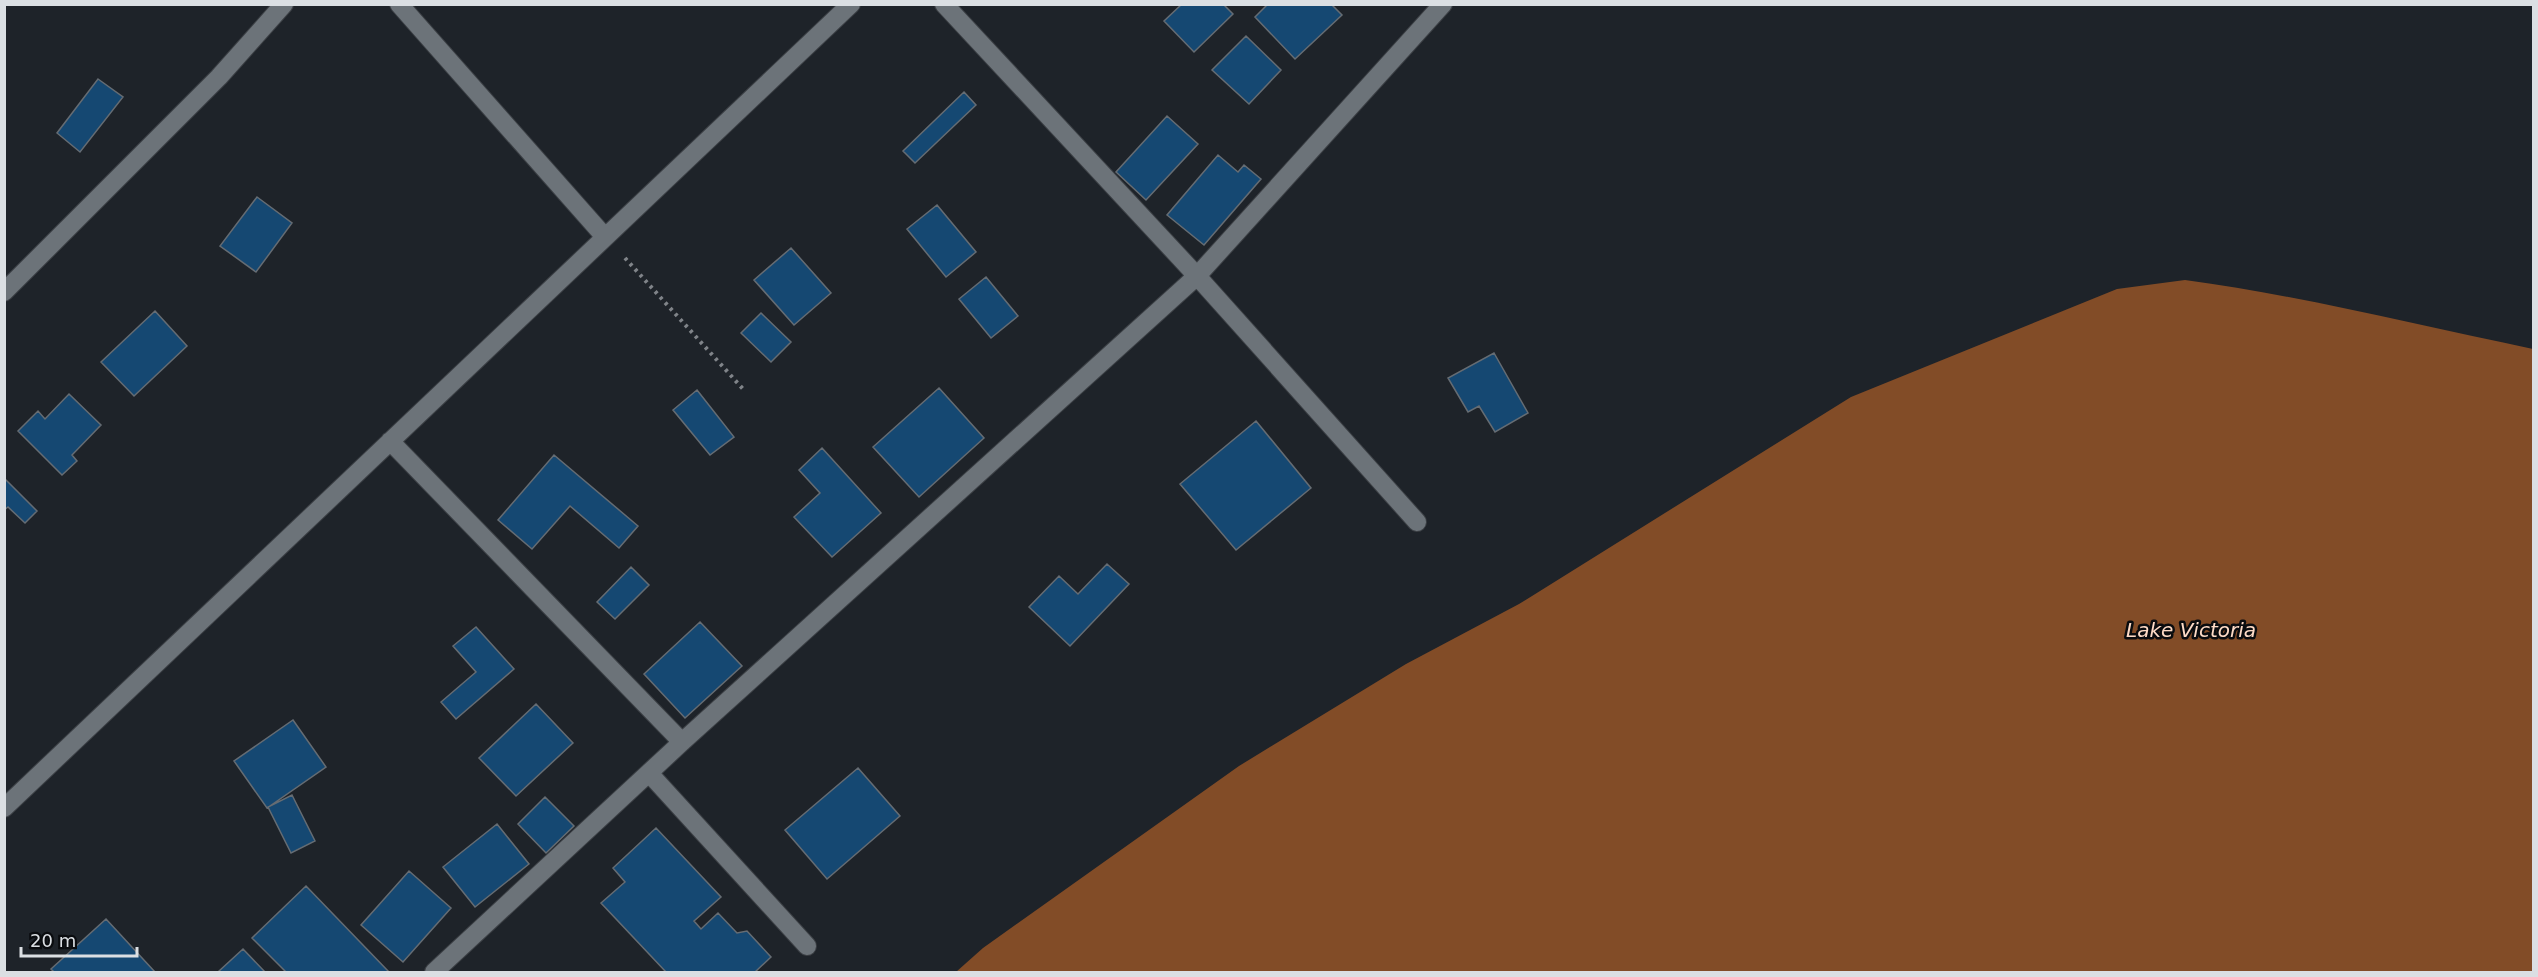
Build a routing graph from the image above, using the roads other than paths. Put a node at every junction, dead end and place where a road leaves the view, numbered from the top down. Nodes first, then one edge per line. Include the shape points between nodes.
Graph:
1 (284, 4) edge
2 (399, 4) edge
3 (851, 4) edge
4 (944, 4) edge
5 (1443, 4) edge
6 (605, 237) junction
7 (1197, 276) junction
8 (4, 292) edge
9 (390, 441) junction
10 (1417, 522) dead end
11 (682, 742) junction
12 (649, 773) junction
13 (4, 808) edge
14 (807, 946) dead end
15 (434, 972) edge

1 - 8 street via 219,77
2 - 6 street
3 - 6 street
4 - 7 street
5 - 7 street
6 - 9 street
7 - 10 street
7 - 11 street
9 - 11 street
9 - 13 street
11 - 12 street
12 - 14 street
12 - 15 street

